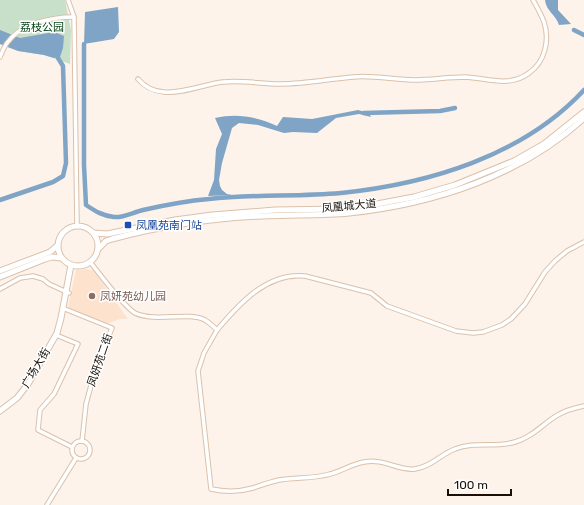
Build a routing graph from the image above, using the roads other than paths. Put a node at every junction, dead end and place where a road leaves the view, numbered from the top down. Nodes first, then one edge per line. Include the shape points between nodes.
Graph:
1 (68, 0) edge
2 (533, 0) edge
3 (74, 18) junction
4 (0, 57) edge
5 (138, 79) dead end
6 (584, 112) edge
7 (584, 118) edge
8 (78, 226) junction
9 (94, 233) junction
10 (584, 242) edge
11 (58, 246) junction
12 (98, 249) junction
13 (61, 258) junction
14 (90, 262) junction
15 (73, 265) junction
16 (0, 271) edge
17 (0, 276) edge
18 (0, 288) edge
19 (67, 292) junction
20 (66, 309) junction
21 (62, 318) junction
22 (217, 330) junction
23 (56, 335) junction
24 (584, 406) edge
25 (0, 412) edge
26 (82, 441) junction
27 (72, 447) junction
28 (76, 458) junction
29 (47, 505) edge

1 - 3 street
2 - 5 street via 544,22 546,45 541,61 536,67 515,80 499,82 467,77 417,80 354,77 292,84 235,81 166,93 146,87
3 - 4 street via 43,20 23,28 8,42
3 - 8 street
6 - 9 main road, 凤凰城大道 via 544,144 514,161 462,183 414,197 339,209 269,211 200,217 107,234
7 - 12 main road, 凤凰城大道 via 551,145 520,163 471,184 424,199 347,213 261,216 177,224 112,239
8 - 9 main road via 88,228
8 - 11 main road via 66,230 61,235
9 - 12 main road via 98,240
10 - 22 street via 555,261 525,304 511,319 483,332 456,331 387,306 371,293 304,276 280,278 266,284
11 - 13 main road
11 - 16 main road via 50,252
12 - 14 main road
13 - 15 main road
13 - 17 main road via 45,259
14 - 15 main road via 83,266
14 - 22 street via 124,303 135,312 148,317 205,320
15 - 19 main road, 广场大街
18 - 19 street via 20,278 33,276
19 - 20 main road, 广场大街
19 - 21 main road, 广场大街
20 - 21 main road, 广场大街
20 - 26 street, 凤妍苑二街 via 112,328 96,367 86,404
21 - 23 main road, 广场大街
22 - 24 street via 204,353 198,371 211,489 215,490 236,491 279,480 329,475 364,462 386,462 405,468 422,468 460,447 505,444 524,439 556,416
23 - 25 main road, 广场大街 via 28,384 17,398
23 - 27 street via 78,344 54,394 40,410 38,430
26 - 27 street
26 - 28 street via 89,446 89,454 82,459
27 - 28 street via 72,453
28 - 29 street

